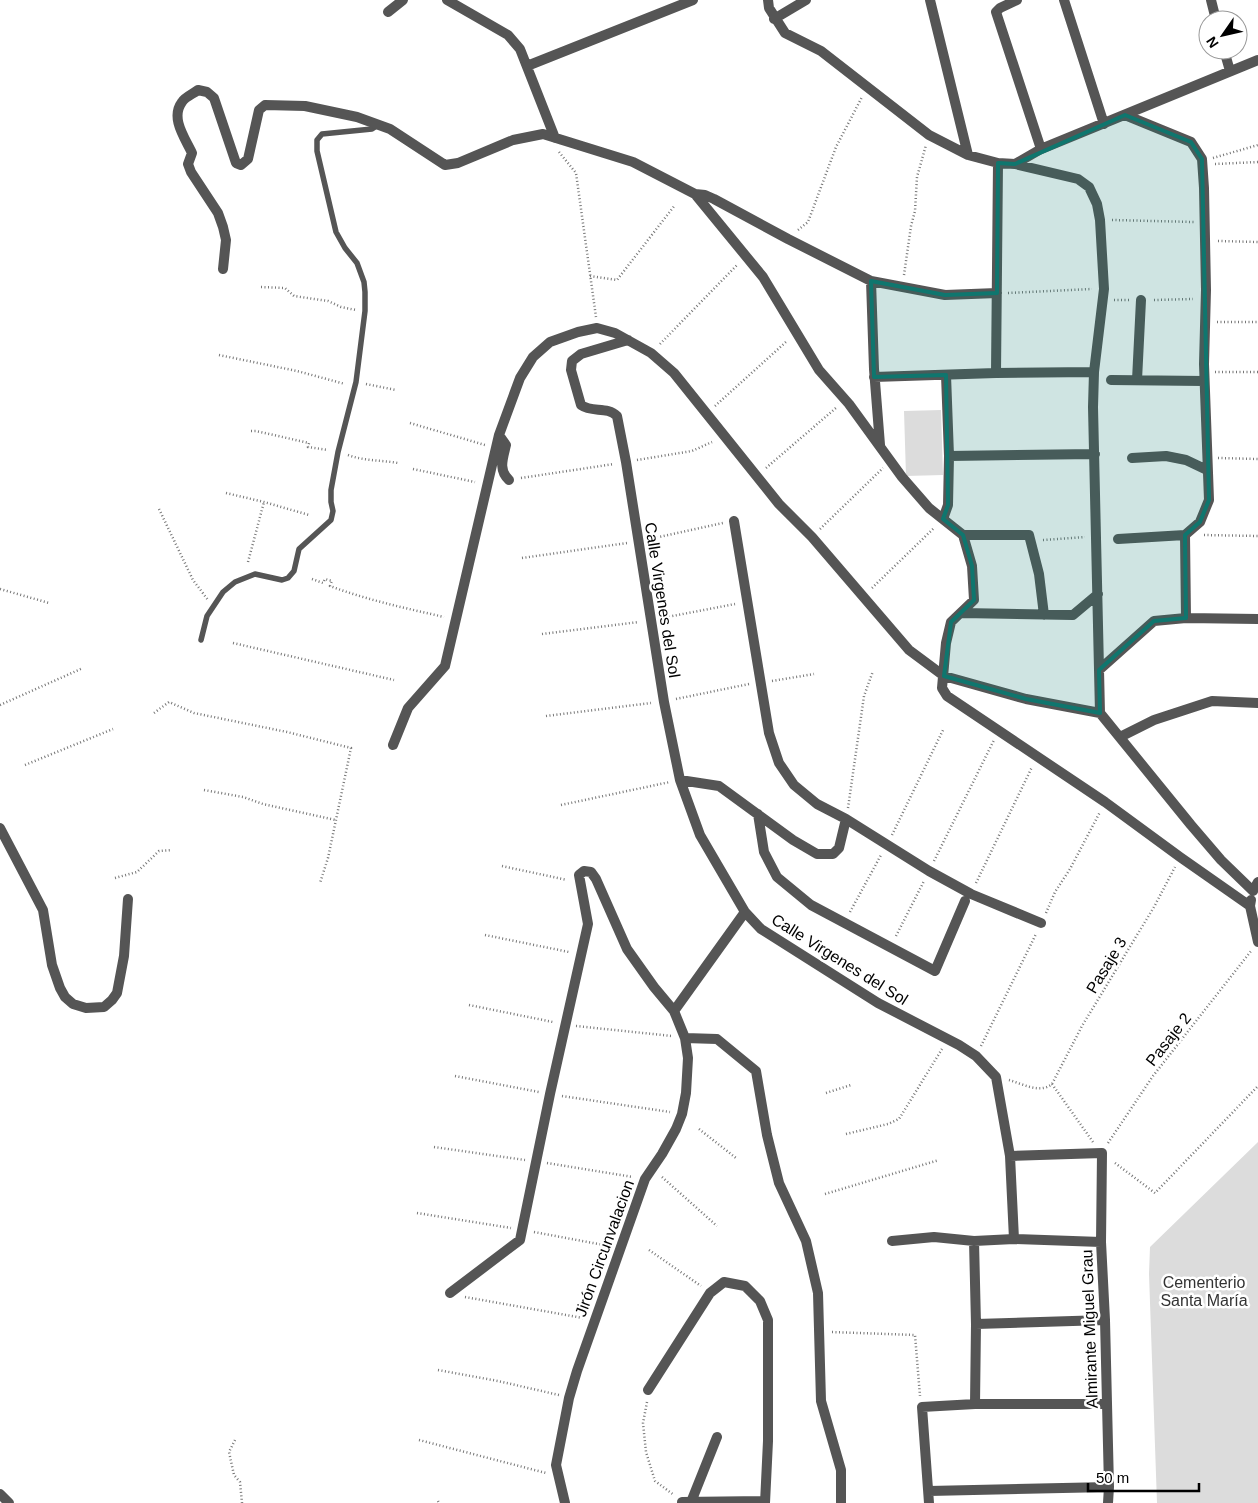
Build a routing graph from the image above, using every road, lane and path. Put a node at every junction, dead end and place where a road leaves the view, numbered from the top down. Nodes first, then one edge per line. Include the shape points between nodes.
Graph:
1 (402, 0) edge
2 (447, 0) edge
3 (693, 0) edge
4 (768, 0) edge
5 (806, 0) edge
6 (930, 0) edge
7 (1017, 0) edge
8 (1064, 0) edge
9 (388, 12) dead end
10 (774, 19) junction
11 (1227, 60) edge
12 (1258, 60) edge
13 (527, 66) junction
14 (1230, 71) junction
15 (868, 88) junction
16 (1125, 115) junction
17 (1104, 124) junction
18 (378, 125) junction
19 (929, 135) junction
20 (554, 142) junction
21 (1258, 145) edge
22 (1041, 149) junction
23 (968, 155) junction
24 (1258, 162) edge
25 (998, 163) junction
26 (1203, 163) junction
27 (1015, 164) junction
28 (695, 194) junction
29 (675, 205) dead end
30 (1204, 218) junction
31 (1100, 220) junction
32 (788, 240) junction
33 (1204, 241) junction
34 (1258, 242) edge
35 (741, 261) dead end
36 (223, 269) dead end
37 (590, 276) junction
38 (872, 281) junction
39 (261, 286) dead end
40 (903, 286) junction
41 (1104, 289) junction
42 (1206, 290) junction
43 (997, 293) junction
44 (1102, 300) junction
45 (1142, 300) junction
46 (365, 311) junction
47 (1205, 322) junction
48 (1258, 322) edge
49 (597, 328) junction
50 (628, 340) junction
51 (788, 340) dead end
52 (651, 353) junction
53 (219, 355) dead end
54 (1094, 372) junction
55 (1258, 372) edge
56 (996, 373) junction
57 (946, 375) junction
58 (874, 377) junction
59 (1204, 377) junction
60 (1111, 380) dead end
61 (1137, 380) junction
62 (355, 384) junction
63 (396, 390) dead end
64 (845, 400) junction
65 (707, 414) junction
66 (410, 423) dead end
67 (251, 431) dead end
68 (499, 435) junction
69 (712, 442) dead end
70 (880, 446) junction
71 (496, 449) junction
72 (338, 452) junction
73 (346, 454) dead end
74 (1095, 454) junction
75 (949, 456) junction
76 (1132, 458) dead end
77 (1207, 458) junction
78 (1258, 458) edge
79 (891, 461) junction
80 (626, 462) junction
81 (398, 463) dead end
82 (413, 470) dead end
83 (1207, 470) junction
84 (757, 476) junction
85 (509, 480) joint
86 (488, 485) junction
87 (226, 493) dead end
88 (264, 502) junction
89 (159, 509) dead end
90 (309, 515) dead end
91 (943, 519) junction
92 (734, 521) dead end
93 (963, 534) junction
94 (1029, 535) junction
95 (1185, 535) junction
96 (1096, 536) junction
97 (1258, 536) edge
98 (812, 537) junction
99 (1118, 539) dead end
100 (248, 562) dead end
101 (312, 579) dead end
102 (0, 589) edge
103 (1098, 594) junction
104 (864, 597) junction
105 (49, 603) dead end
106 (212, 606) junction
107 (962, 613) junction
108 (1044, 615) junction
109 (1186, 618) junction
110 (458, 619) junction
111 (1258, 619) edge
112 (201, 640) dead end
113 (233, 643) dead end
114 (83, 668) dead end
115 (1099, 670) junction
116 (873, 671) dead end
117 (814, 674) dead end
118 (944, 676) junction
119 (394, 680) dead end
120 (761, 682) junction
121 (664, 702) junction
122 (1258, 703) edge
123 (0, 705) edge
124 (154, 713) dead end
125 (1100, 713) junction
126 (546, 716) dead end
127 (944, 728) dead end
128 (113, 729) dead end
129 (999, 730) junction
130 (1120, 737) junction
131 (393, 745) dead end
132 (1037, 756) junction
133 (25, 765) dead end
134 (680, 780) junction
135 (204, 790) dead end
136 (561, 804) dead end
137 (758, 814) junction
138 (846, 819) junction
139 (336, 820) junction
140 (0, 828) edge
141 (887, 845) junction
142 (172, 850) dead end
143 (1180, 857) junction
144 (502, 866) dead end
145 (928, 871) junction
146 (115, 878) dead end
147 (320, 883) dead end
148 (579, 883) junction
149 (1255, 887) edge
150 (968, 897) junction
151 (128, 899) dead end
152 (1250, 906) junction
153 (745, 912) junction
154 (844, 922) junction
155 (1041, 923) dead end
156 (485, 935) dead end
157 (1258, 942) edge
158 (890, 947) junction
159 (581, 955) junction
160 (674, 1011) junction
161 (686, 1038) junction
162 (948, 1039) junction
163 (455, 1076) dead end
164 (996, 1077) junction
165 (1052, 1084) junction
166 (851, 1085) dead end
167 (1258, 1086) edge
168 (826, 1093) dead end
169 (550, 1094) junction
170 (682, 1114) junction
171 (699, 1129) dead end
172 (846, 1134) dead end
173 (1102, 1154) junction
174 (1010, 1156) junction
175 (736, 1158) dead end
176 (939, 1160) dead end
177 (662, 1178) dead end
178 (825, 1194) dead end
179 (717, 1226) dead end
180 (1014, 1239) junction
181 (892, 1241) dead end
182 (974, 1241) junction
183 (1100, 1242) junction
184 (649, 1250) dead end
185 (450, 1292) dead end
186 (710, 1293) junction
187 (464, 1297) dead end
188 (594, 1320) junction
189 (1105, 1320) junction
190 (976, 1324) junction
191 (827, 1332) dead end
192 (438, 1370) dead end
193 (648, 1390) joint
194 (569, 1398) junction
195 (975, 1404) junction
196 (1106, 1404) junction
197 (922, 1407) junction
198 (717, 1437) dead end
199 (235, 1440) dead end
200 (419, 1440) dead end
201 (558, 1477) junction
202 (1109, 1487) junction
203 (929, 1491) junction
204 (0, 1494) edge
205 (685, 1502) edge
206 (765, 1502) edge
207 (9, 1503) edge
208 (242, 1503) edge
209 (564, 1503) edge
210 (841, 1503) edge
211 (930, 1503) edge
212 (1108, 1503) edge

1 - 9 street
2 - 13 street via 508,35 520,49
3 - 13 street
4 - 10 street
5 - 10 street
6 - 23 street
7 - 22 street via 996,12
8 - 17 street
10 - 15 street via 785,33 821,51
11 - 14 street
12 - 14 street
13 - 20 street
14 - 16 street
15 - 19 street
15 - 32 path via 836,147 808,222
16 - 17 street
16 - 26 street via 1191,142
17 - 22 street
18 - 20 street via 390,129 445,165 513,140 543,134
18 - 36 street via 305,106 265,105 259,110 248,159 241,166 236,163 214,98 198,90 182,100 176,119 192,153 188,164 191,172 218,213 223,227 226,240
18 - 46 lane via 372,129 322,134 316,146 336,232 364,282
19 - 23 street
19 - 40 path via 917,177
20 - 28 street via 633,162
20 - 37 path via 576,173
21 - 26 path
22 - 27 street
23 - 25 street
24 - 26 path
25 - 27 street
25 - 43 street
26 - 30 street
27 - 31 street via 1078,179 1089,188
28 - 32 street via 714,198
28 - 64 street via 763,277 819,370
29 - 37 path via 617,280
30 - 31 path via 1196,222
30 - 33 street
31 - 41 street
32 - 38 street
33 - 34 path
33 - 42 street
35 - 52 path
37 - 49 path
38 - 40 street
38 - 58 street
39 - 46 path via 285,288 294,296
40 - 43 street via 945,295
41 - 43 path
41 - 44 street
42 - 45 path via 1198,299
42 - 47 street
43 - 56 street
44 - 45 path
44 - 54 street
45 - 61 street
46 - 62 lane
47 - 48 path
47 - 59 street
49 - 50 street via 615,332
49 - 68 street via 550,342 533,357 520,378
50 - 52 street
50 - 80 street, Calle Virgenes del Sol via 581,354 572,360 570,370 581,405 587,410 608,410 617,416
51 - 65 path
52 - 65 street via 674,373
53 - 62 path
54 - 56 street
54 - 74 street
55 - 59 path
56 - 57 street
57 - 58 street
57 - 75 street
58 - 70 street
59 - 61 street
59 - 77 street
60 - 61 street
62 - 63 path
62 - 72 lane
64 - 70 street
64 - 84 path
65 - 84 street
66 - 71 path
67 - 72 path
68 - 71 street
68 - 85 street via 506,445 501,465
69 - 80 path via 692,451
70 - 79 street
71 - 86 street
72 - 106 lane via 331,520 300,549 294,571 282,580 255,574 244,578 227,588
73 - 81 path via 359,459
74 - 75 street
74 - 96 street
75 - 91 street via 948,505
76 - 83 street via 1166,456 1186,460
77 - 78 path
77 - 83 street
79 - 91 street via 929,508
79 - 98 path
80 - 85 path
80 - 121 street, Calle Virgenes del Sol
82 - 86 path
83 - 95 street via 1209,500 1200,522
84 - 98 street
86 - 110 street
87 - 88 path
88 - 90 path
88 - 100 path
89 - 106 path via 193,580
91 - 93 street
91 - 104 path
92 - 120 street
93 - 94 street
93 - 107 street via 972,566 974,600
94 - 96 path via 1040,540
94 - 108 street via 1039,574
95 - 97 path
95 - 99 street
95 - 109 street
96 - 103 street
98 - 104 street
101 - 110 path via 323,583 325,579 332,581 330,586 395,606
102 - 105 path
103 - 108 street via 1073,614
103 - 115 street
104 - 118 street via 910,650
106 - 112 lane
107 - 108 street
107 - 118 street via 951,622
109 - 111 street
109 - 115 street via 1154,621
110 - 131 street via 445,666 408,708
113 - 119 path
114 - 123 path
115 - 125 street
116 - 138 path via 864,696
117 - 120 path
118 - 125 street via 1026,699
118 - 129 street via 942,688 947,696
120 - 121 path
120 - 138 street via 769,732 779,763 794,785 817,804
121 - 126 path
121 - 134 street, Calle Virgenes del Sol
122 - 130 street via 1212,701 1154,720
124 - 139 path via 169,702 194,713 351,748
125 - 130 street
127 - 141 path
128 - 133 path
129 - 132 street
129 - 145 path
130 - 149 street via 1220,860
132 - 143 street
132 - 150 path
134 - 136 path
134 - 137 street via 719,786
134 - 153 street, Calle Virgenes del Sol via 700,834
135 - 139 path
137 - 138 street via 817,854 833,854 839,848
137 - 154 street via 764,852 777,877 811,905
138 - 141 street
139 - 147 path
140 - 151 street via 43,910 52,965 60,988 73,1004 86,1008 104,1007 117,993 124,956
141 - 145 street
141 - 154 path
142 - 146 path via 159,851 137,872
143 - 152 street
143 - 165 path, Pasaje 3
144 - 148 path
145 - 150 street
145 - 158 path
148 - 159 street via 588,924
148 - 160 street, Jirón Circunvalacion via 579,875 584,871 591,872 627,949
149 - 152 street
150 - 155 street
150 - 158 street via 935,970
152 - 157 street
153 - 160 street
153 - 162 street, Calle Virgenes del Sol via 761,929 878,1004
154 - 158 street
156 - 159 path
157 - 173 path, Pasaje 2 via 1153,1076
159 - 169 street
160 - 161 street, Jirón Circunvalacion
161 - 170 street, Jirón Circunvalacion via 688,1058
161 - 210 street via 717,1039 756,1071 779,1183 806,1241 818,1292 821,1402 842,1470
162 - 164 street, Calle Virgenes del Sol via 976,1056
162 - 172 path via 899,1118 888,1124
163 - 169 path
164 - 165 path via 1038,1089
164 - 174 street
165 - 173 path
166 - 168 path
167 - 173 path via 1156,1193
169 - 170 path
169 - 185 street via 520,1240
170 - 188 street, Jirón Circunvalacion via 645,1179
171 - 175 path
173 - 174 street
173 - 183 street, Almirante Miguel Grau
174 - 180 street
176 - 178 path
177 - 179 path
180 - 182 street
180 - 183 street
181 - 182 street via 934,1237
182 - 190 street
183 - 189 street, Almirante Miguel Grau
184 - 186 path
186 - 193 street
186 - 206 street via 724,1282 745,1286 760,1301 768,1320
187 - 188 path
188 - 194 street, Jirón Circunvalacion
189 - 190 street
189 - 196 street, Almirante Miguel Grau
190 - 195 street
191 - 197 path via 915,1335
192 - 194 path
193 - 205 path via 643,1423 654,1481
194 - 201 street, Jirón Circunvalacion via 556,1465
195 - 196 street
195 - 197 street
196 - 202 street, Almirante Miguel Grau
197 - 203 street
198 - 205 street
199 - 208 path via 229,1452 234,1475 240,1482
200 - 201 path
201 - 209 street, Jirón Circunvalacion
202 - 203 street
202 - 212 street, Almirante Miguel Grau
203 - 211 street
204 - 207 street
205 - 206 street

